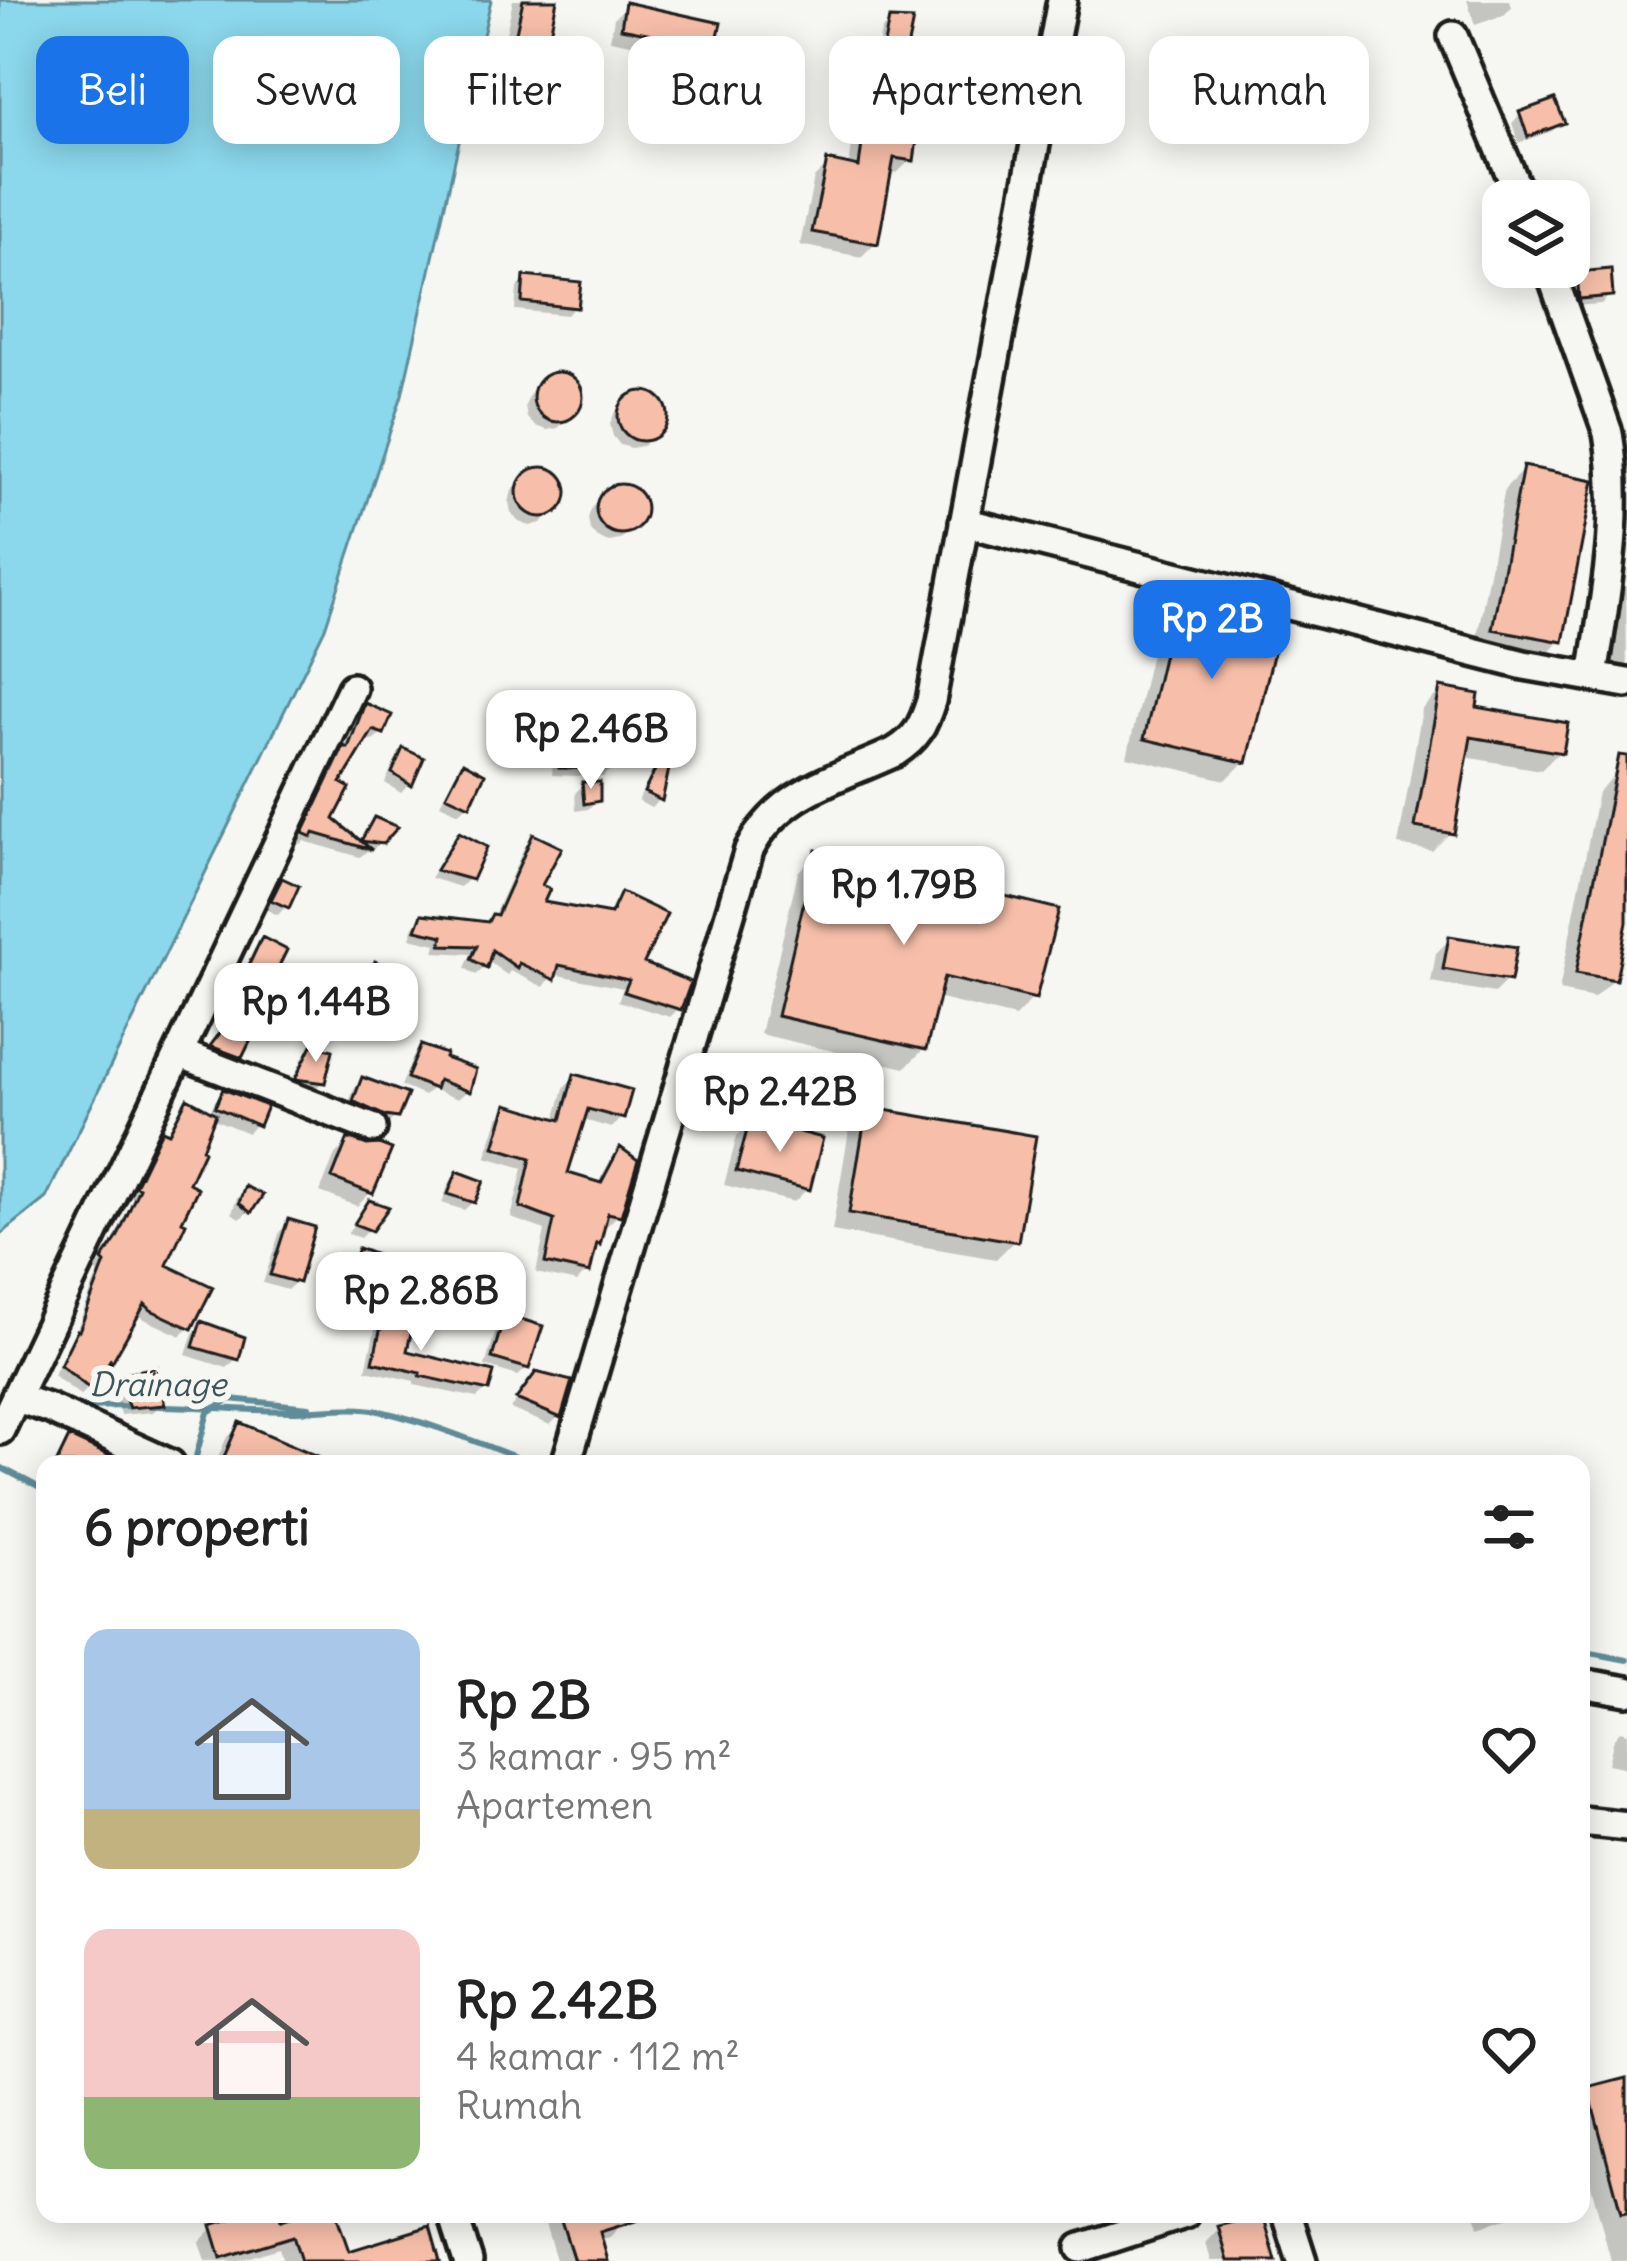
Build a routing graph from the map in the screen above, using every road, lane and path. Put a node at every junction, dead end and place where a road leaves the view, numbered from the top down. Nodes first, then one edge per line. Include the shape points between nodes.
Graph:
1 (1062, 0) edge
2 (1454, 36) dead end
3 (1513, 180) edge
4 (1556, 288) edge
5 (964, 522) junction
6 (1594, 676) junction
7 (1627, 683) edge
8 (352, 688) dead end
9 (179, 1052) junction
10 (372, 1128) dead end
11 (16, 1397) junction
12 (0, 1430) edge
13 (150, 1455) edge
14 (568, 1455) edge
15 (1590, 1685) edge
16 (1627, 1691) edge
17 (1590, 1822) edge
18 (1627, 1826) edge
19 (456, 2223) edge
20 (1157, 2223) edge
21 (1290, 2223) edge
22 (1081, 2248) dead end
23 (468, 2261) edge
24 (1301, 2261) edge

1 - 5 street
2 - 3 street
4 - 6 street via 1612,455 1614,528
5 - 6 street
5 - 14 street via 924,722 895,752 791,799 749,850
6 - 7 street
8 - 9 street
9 - 10 street
9 - 11 street
11 - 12 street
11 - 13 street
15 - 16 street
17 - 18 street
19 - 23 street
20 - 22 street
21 - 24 street

